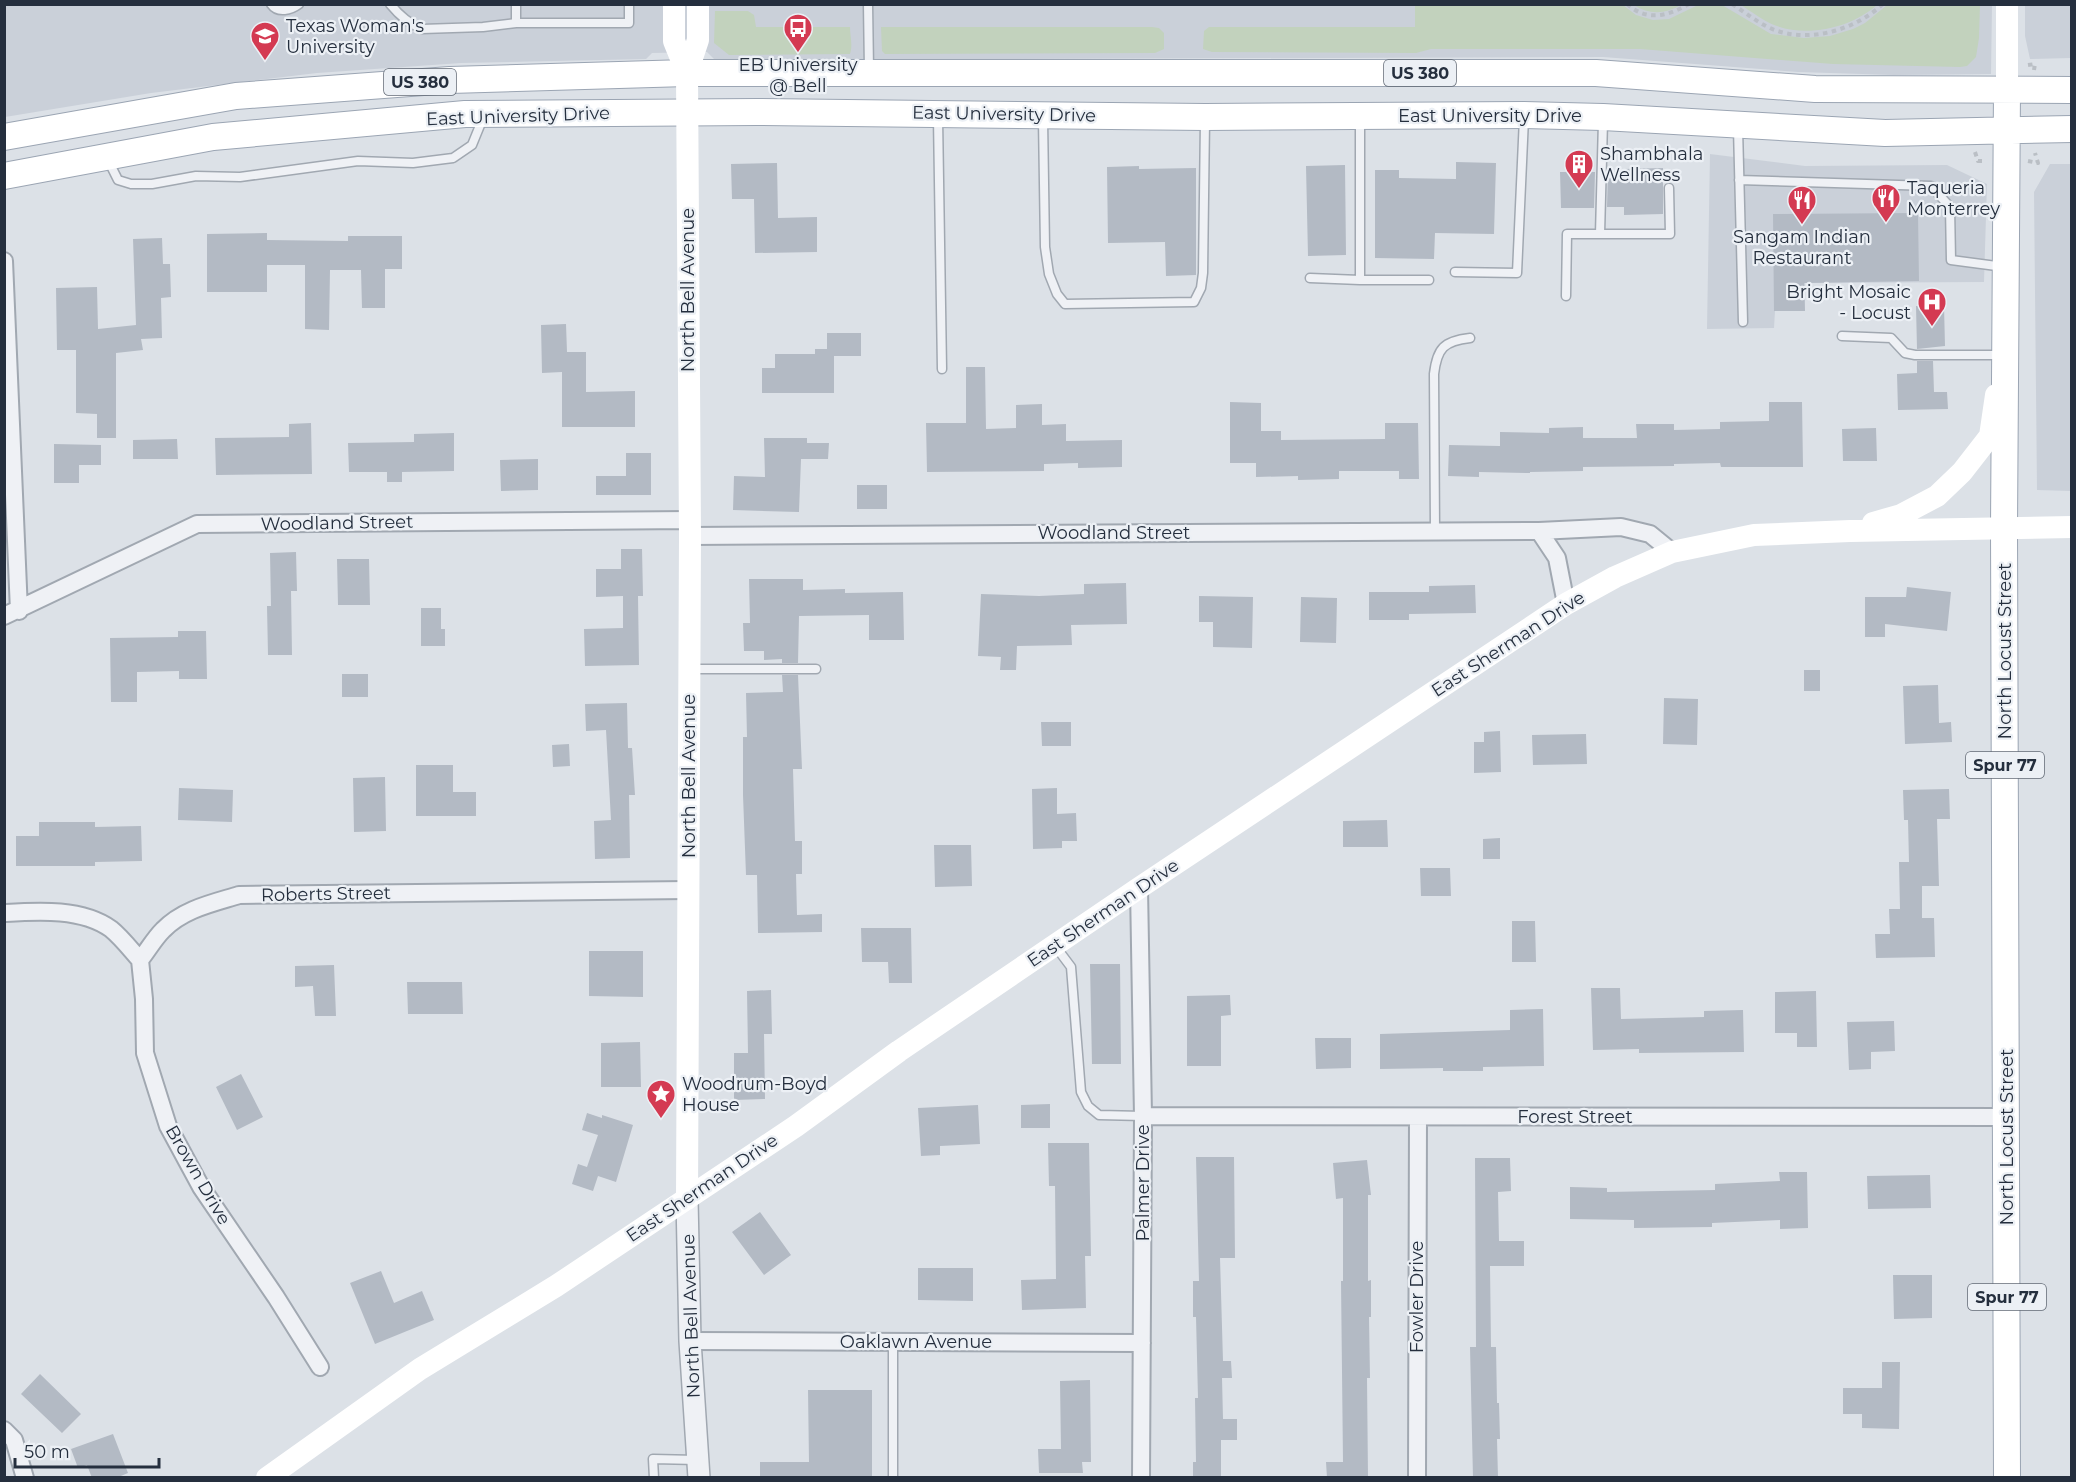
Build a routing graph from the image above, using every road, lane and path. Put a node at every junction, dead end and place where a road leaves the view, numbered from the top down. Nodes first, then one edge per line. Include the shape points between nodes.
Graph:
1 (271, 4) edge
2 (299, 4) edge
3 (390, 4) edge
4 (516, 4) edge
5 (629, 4) edge
6 (674, 4) edge
7 (698, 4) edge
8 (868, 4) edge
9 (1627, 4) edge
10 (1689, 4) edge
11 (1732, 4) edge
12 (1883, 4) edge
13 (2007, 4) edge
14 (516, 23) junction
15 (2035, 64) dead end
16 (2028, 65) dead end
17 (687, 74) junction
18 (869, 74) junction
19 (2007, 90) junction
20 (2072, 90) edge
21 (687, 112) junction
22 (938, 113) junction
23 (484, 114) junction
24 (1043, 115) junction
25 (1524, 115) junction
26 (1360, 116) junction
27 (1205, 117) junction
28 (1603, 117) junction
29 (1738, 126) junction
30 (2008, 129) junction
31 (2072, 129) edge
32 (4, 137) edge
33 (1974, 152) dead end
34 (2035, 153) dead end
35 (107, 157) junction
36 (1989, 161) dead end
37 (2028, 161) dead end
38 (4, 176) edge
39 (1739, 180) junction
40 (1670, 188) dead end
41 (1600, 234) junction
42 (4, 261) edge
43 (2007, 267) junction
44 (1455, 272) dead end
45 (1310, 278) dead end
46 (1360, 280) junction
47 (1429, 280) dead end
48 (1566, 296) dead end
49 (1743, 322) dead end
50 (1842, 336) dead end
51 (1470, 338) dead end
52 (2004, 343) junction
53 (942, 369) dead end
54 (2072, 527) edge
55 (690, 528) junction
56 (2004, 528) junction
57 (1435, 531) junction
58 (1539, 531) junction
59 (1850, 531) junction
60 (1672, 552) junction
61 (1566, 604) junction
62 (12, 613) edge
63 (689, 669) junction
64 (816, 669) dead end
65 (1138, 888) junction
66 (688, 890) junction
67 (4, 914) edge
68 (1055, 945) junction
69 (140, 960) junction
70 (1143, 1116) junction
71 (1418, 1117) junction
72 (2007, 1117) junction
73 (687, 1199) junction
74 (690, 1341) junction
75 (893, 1342) junction
76 (1142, 1343) junction
77 (320, 1367) dead end
78 (4, 1430) edge
79 (698, 1469) edge
80 (25, 1478) edge
81 (267, 1478) edge
82 (654, 1478) edge
83 (893, 1478) edge
84 (1141, 1478) edge
85 (1417, 1478) edge
86 (2007, 1478) edge

1 - 2 lane via 281,10
3 - 14 lane via 413,26 422,28
4 - 14 lane
5 - 14 lane via 629,23
6 - 17 main road, North Bell Avenue via 675,41
7 - 17 main road, North Bell Avenue via 698,40
8 - 18 lane
9 - 10 path via 1641,14 1661,16
11 - 12 path via 1764,26 1811,34 1844,28
13 - 19 main road, North Locust Street
15 - 16 path
17 - 18 main road, East University Drive / US 380
17 - 21 main road, North Bell Avenue
17 - 32 main road, East University Drive / US 380 via 450,80 236,96
18 - 19 main road, East University Drive / US 380 via 1596,73 1815,89
19 - 20 main road, US 380
19 - 30 main road, North Locust Street / Spur 77
21 - 22 main road, East University Drive / US 380
21 - 23 main road, East University Drive / US 380
21 - 55 main road, North Bell Avenue
22 - 24 main road, East University Drive / US 380
22 - 53 lane
23 - 35 main road, East University Drive / US 380 via 213,137
23 - 35 lane via 472,145 453,158 413,163 358,161 240,177 196,176 131,184 118,180
24 - 27 main road, East University Drive / US 380
24 - 27 lane via 1045,247 1049,274 1065,304 1194,302 1203,273
25 - 26 main road, East University Drive / US 380
25 - 28 main road, East University Drive / US 380
25 - 44 lane via 1517,273
26 - 27 main road, East University Drive / US 380
26 - 46 lane
28 - 29 main road, East University Drive / US 380
28 - 41 lane
29 - 30 main road, East University Drive / US 380 via 1886,133
29 - 39 lane
30 - 31 main road, US 380
30 - 43 main road, North Locust Street / Spur 77
33 - 36 path via 1978,161
34 - 37 path via 2038,162
35 - 38 main road, East University Drive / US 380
39 - 43 lane via 1931,186 1950,207 1951,260
39 - 49 lane
40 - 41 lane via 1670,234
41 - 48 lane via 1567,234
42 - 62 street
43 - 52 main road, North Locust Street / Spur 77
45 - 46 lane
46 - 47 lane
50 - 52 lane via 1891,338 1905,353 1915,355
51 - 57 lane via 1446,345 1436,360
52 - 56 main road, North Locust Street / Spur 77
52 - 59 main road via 1990,436 1962,472 1937,496 1901,515
54 - 56 main road, East Sherman Drive
55 - 57 street, Woodland Street
55 - 62 street, Woodland Street via 197,525
55 - 63 main road, North Bell Avenue
56 - 59 main road, East Sherman Drive
56 - 72 main road, North Locust Street / Spur 77
57 - 58 street, Woodland Street
58 - 60 street, Woodland Street via 1621,527 1650,534
58 - 61 street via 1557,558
59 - 60 main road, East Sherman Drive via 1754,535
60 - 61 main road, East Sherman Drive
61 - 65 main road, East Sherman Drive
63 - 64 lane
63 - 66 main road, North Bell Avenue
65 - 68 main road, East Sherman Drive
65 - 70 street, Palmer Drive
66 - 69 street, Roberts Street via 239,895 188,912 172,922
66 - 73 main road, North Bell Avenue
67 - 69 street via 40,911 91,920 110,929
68 - 70 lane via 1071,967 1081,1092 1088,1106 1099,1115
68 - 73 main road, East Sherman Drive
69 - 77 street, Brown Drive via 145,1053 168,1126 201,1187
70 - 71 street, Forest Street
70 - 76 street, Palmer Drive
71 - 72 street, Forest Street
71 - 85 street, Fowler Drive
72 - 86 main road, North Locust Street / Spur 77
73 - 74 street, North Bell Avenue
73 - 81 main road, East Sherman Drive via 556,1286 420,1369
74 - 75 street, Oaklawn Avenue
74 - 79 street, North Bell Avenue
75 - 76 street, Oaklawn Avenue
75 - 83 lane
76 - 84 street, Palmer Drive
78 - 80 street via 14,1440
79 - 82 lane via 653,1459

